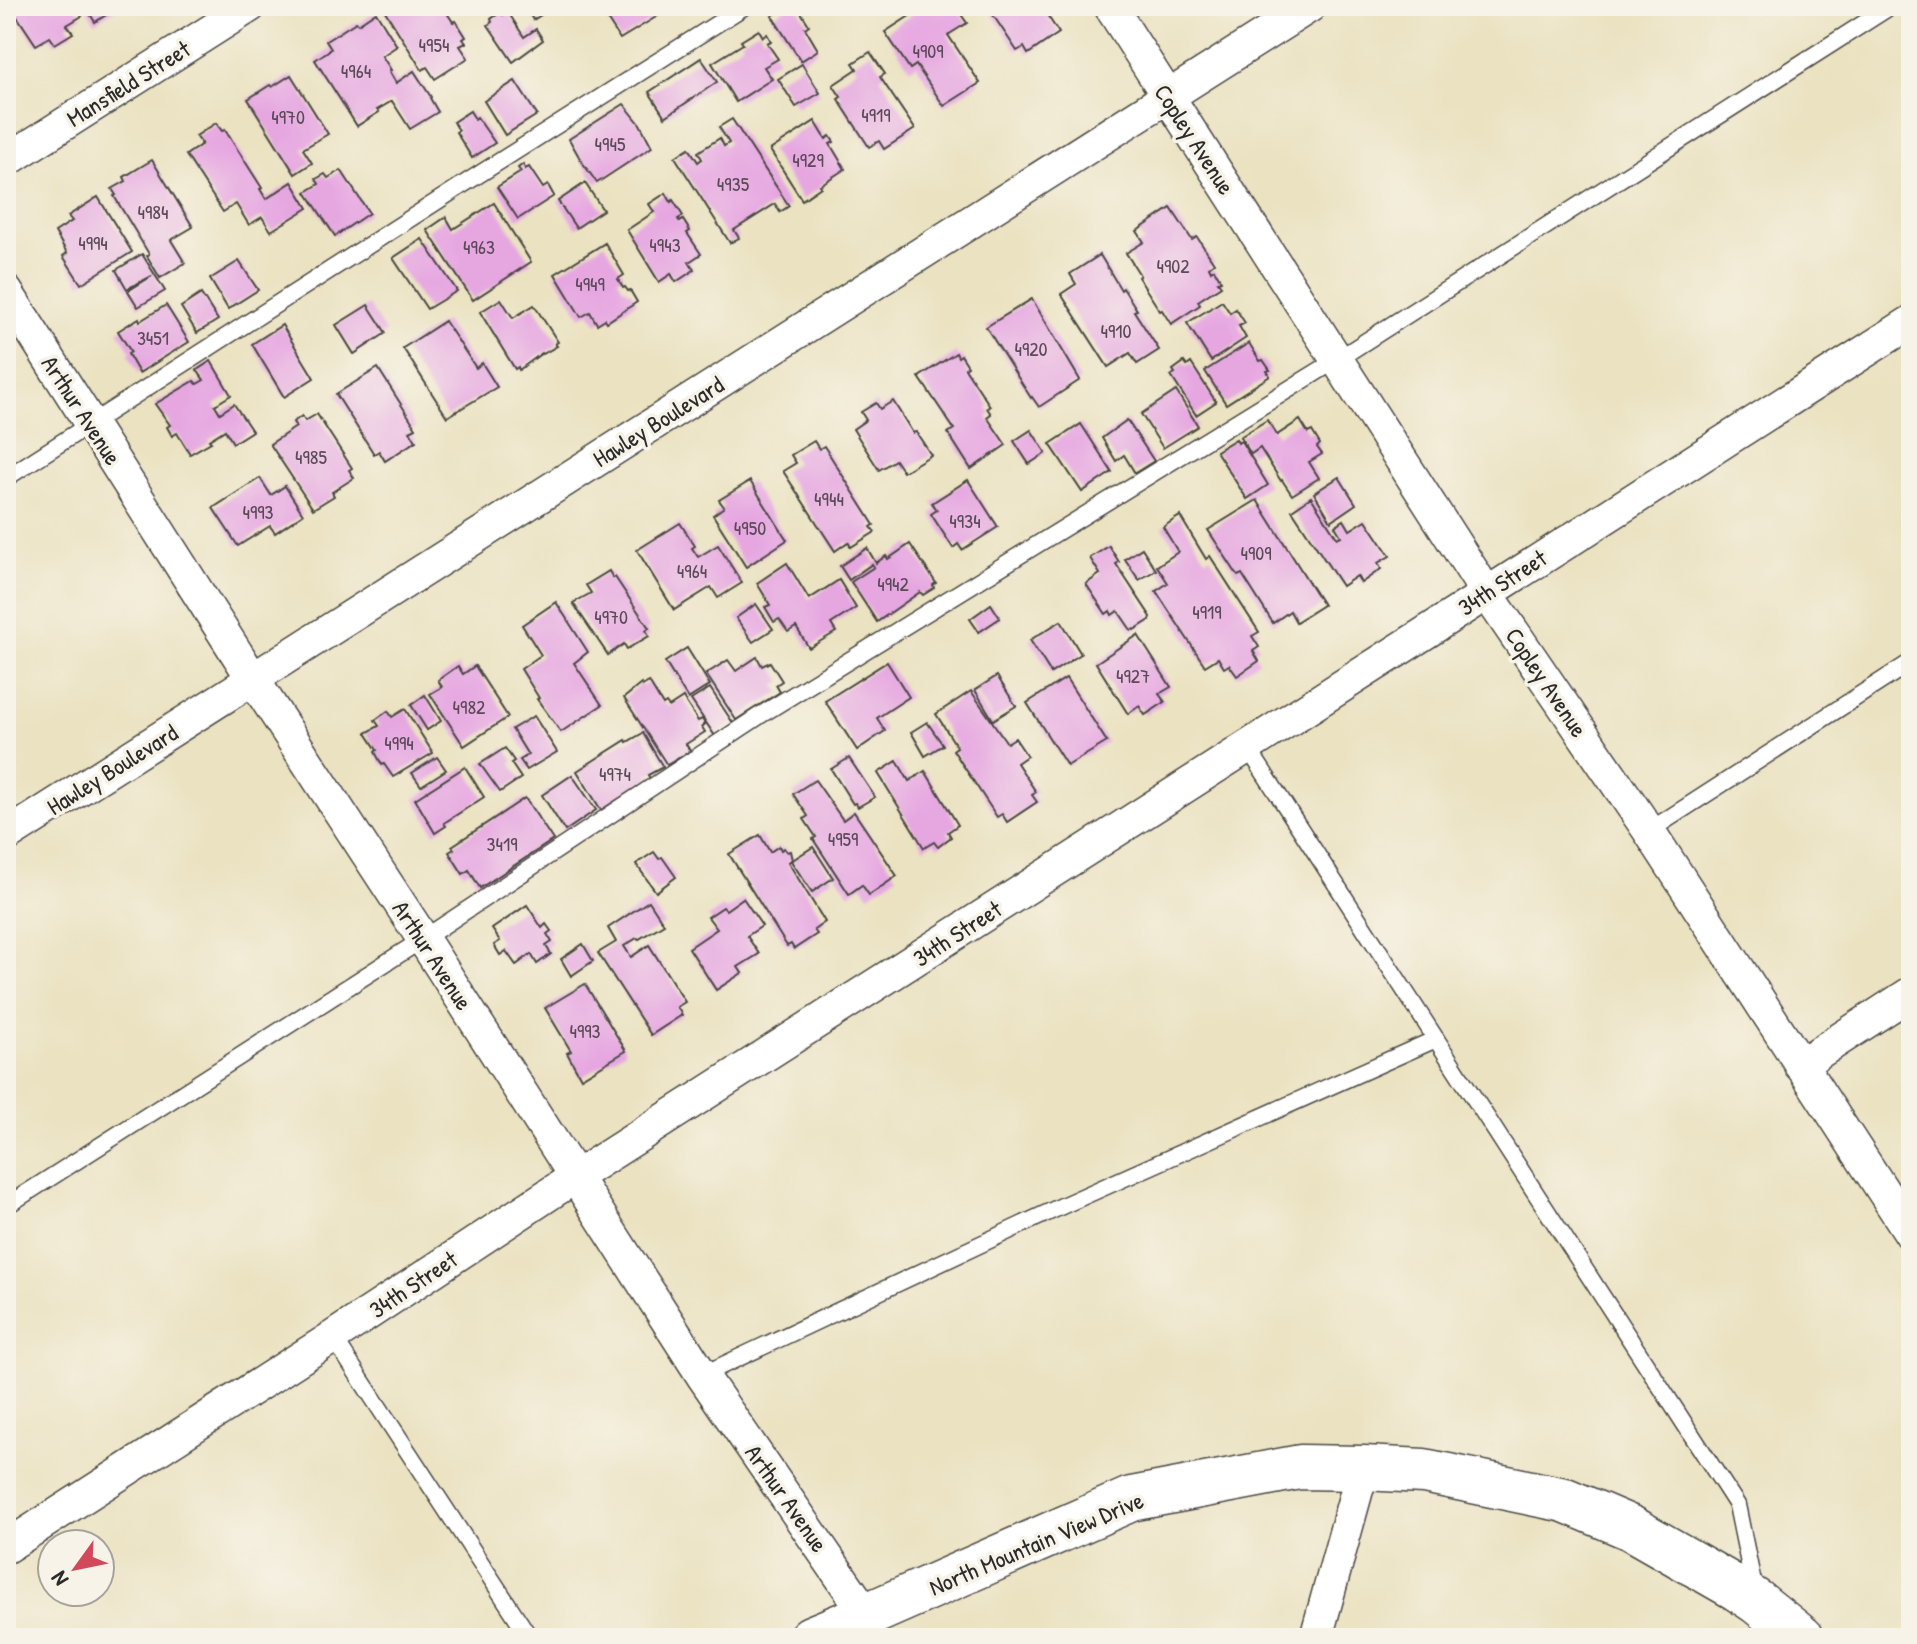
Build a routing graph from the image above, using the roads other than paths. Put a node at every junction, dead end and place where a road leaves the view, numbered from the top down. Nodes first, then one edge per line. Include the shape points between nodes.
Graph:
1 (250, 6) edge
2 (745, 6) edge
3 (1110, 6) edge
4 (1310, 6) edge
5 (1891, 6) edge
6 (1168, 98) junction
7 (6, 161) edge
8 (6, 291) edge
9 (1911, 322) edge
10 (1338, 359) junction
11 (91, 424) junction
12 (6, 478) edge
13 (1486, 592) junction
14 (1911, 662) edge
15 (253, 679) junction
16 (1248, 748) junction
17 (1649, 831) junction
18 (6, 836) edge
19 (423, 939) junction
20 (1911, 993) edge
21 (1436, 1039) junction
22 (1800, 1065) junction
23 (575, 1177) junction
24 (6, 1206) edge
25 (1911, 1234) edge
26 (333, 1337) junction
27 (702, 1375) junction
28 (1363, 1468) junction
29 (6, 1547) edge
30 (1757, 1602) junction
31 (867, 1615) junction
32 (530, 1638) edge
33 (811, 1638) edge
34 (1316, 1638) edge
35 (1802, 1638) edge

1 - 7 street, Mansfield Street
2 - 11 lane
3 - 6 street, Copley Avenue
4 - 6 street, Hawley Boulevard
5 - 10 lane
6 - 10 street, Copley Avenue
6 - 15 street, Hawley Boulevard
8 - 11 street, Arthur Avenue
9 - 13 street, 34th Street
10 - 13 street, Copley Avenue
10 - 19 lane via 759,716
11 - 12 lane
11 - 15 street, Arthur Avenue
13 - 16 street, 34th Street
13 - 17 street, Copley Avenue
14 - 17 lane
15 - 18 street, Hawley Boulevard
15 - 19 street, Arthur Avenue
16 - 21 lane
16 - 23 street, 34th Street
17 - 22 street, Copley Avenue
19 - 23 street, Arthur Avenue
19 - 24 lane
20 - 22 street
21 - 27 lane
21 - 30 lane via 1737,1505
22 - 25 street, Copley Avenue
23 - 26 street, 34th Street
23 - 27 street, Arthur Avenue
26 - 29 street, 34th Street
26 - 32 lane
27 - 31 street, Arthur Avenue
28 - 30 street, North Mountain View Drive via 1424,1471 1565,1500 1631,1528
28 - 31 street, North Mountain View Drive via 1300,1467 1131,1499
28 - 34 street
30 - 35 street, North Mountain View Drive
31 - 33 street, North Mountain View Drive

